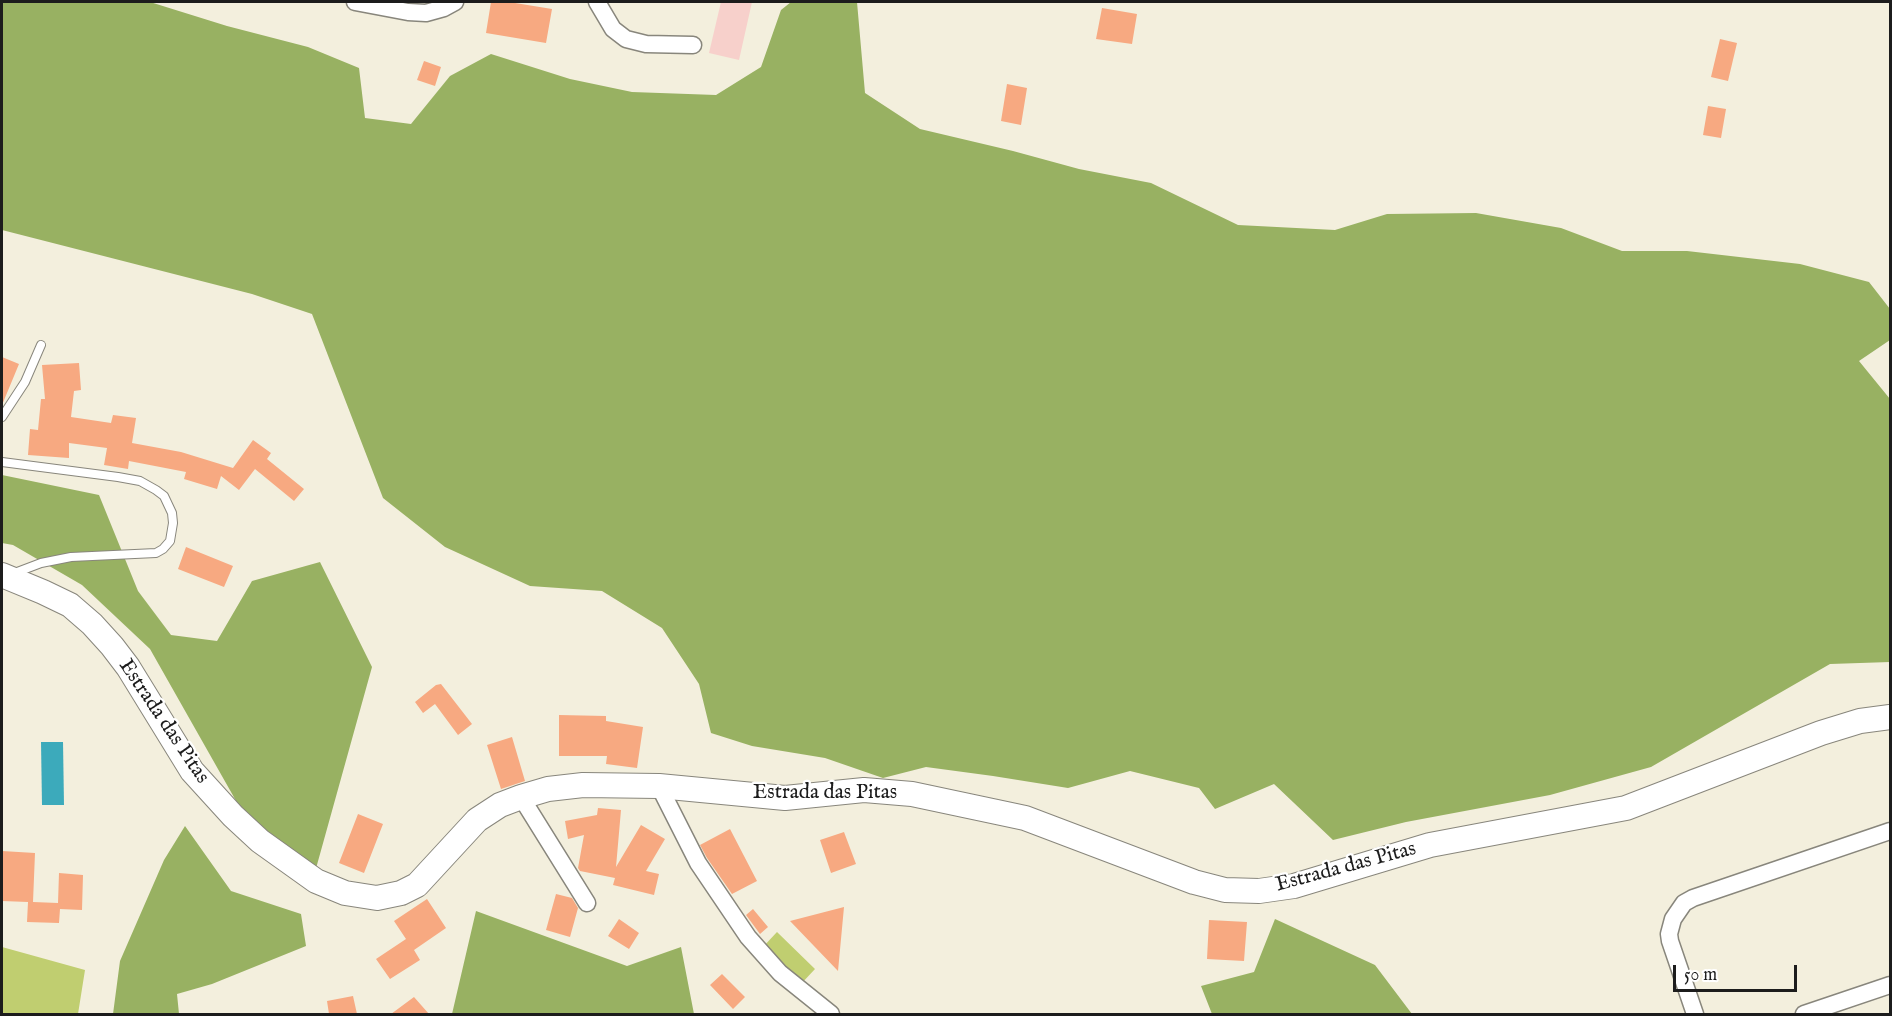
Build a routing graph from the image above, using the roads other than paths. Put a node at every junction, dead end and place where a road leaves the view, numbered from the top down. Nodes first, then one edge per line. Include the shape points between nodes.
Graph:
1 (355, 2) edge
2 (455, 2) edge
3 (597, 2) edge
4 (693, 45) dead end
5 (41, 345) dead end
6 (2, 417) edge
7 (2, 462) edge
8 (4, 575) edge
9 (1890, 717) edge
10 (659, 786) junction
11 (521, 796) junction
12 (1890, 831) edge
13 (587, 903) dead end
14 (1890, 985) edge
15 (831, 1014) edge
16 (1695, 1014) edge
17 (1804, 1014) edge

1 - 2 street via 426,13
3 - 4 street via 613,29 626,39 646,44
5 - 6 lane
7 - 8 lane via 140,481 164,496 172,513 170,541 156,554 71,557
8 - 11 street, Estrada das Pitas via 70,605 92,624 128,668 192,771 233,816 293,866 345,894 377,898 417,885 477,820
9 - 10 street, Estrada das Pitas via 1821,733 1626,808 1430,845 1294,886 1259,891 1225,890 1194,882 1025,819 912,794 864,790 785,798
10 - 11 street, Estrada das Pitas via 582,784
10 - 15 street via 698,862 748,937 780,973
11 - 13 street
12 - 16 street via 1684,903 1673,919 1670,941
14 - 17 street

